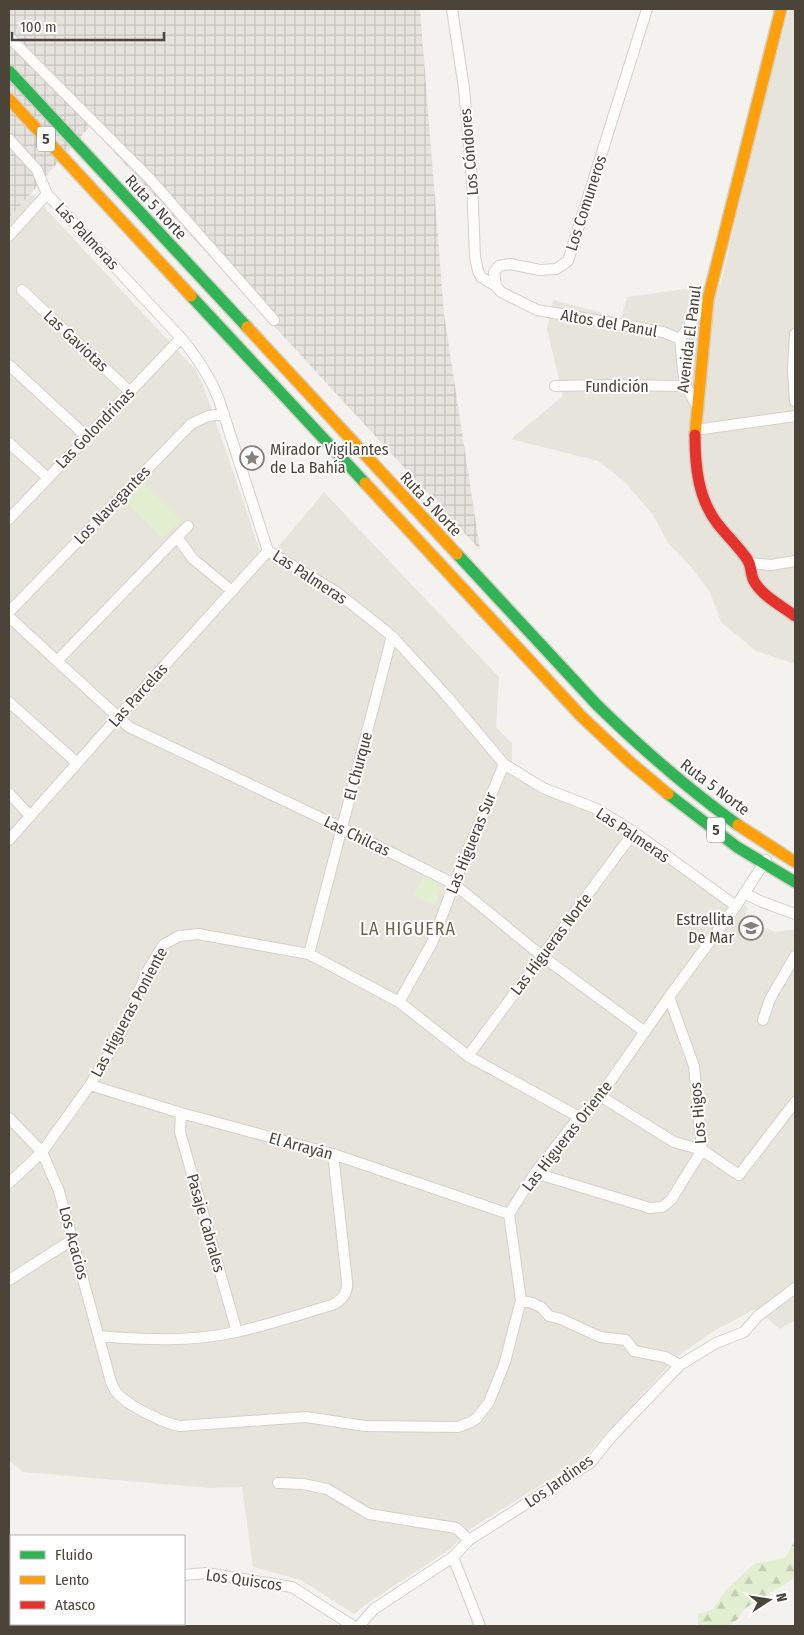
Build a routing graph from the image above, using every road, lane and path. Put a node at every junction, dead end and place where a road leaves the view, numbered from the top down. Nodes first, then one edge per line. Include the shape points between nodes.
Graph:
1 (452, 9) edge
2 (648, 9) edge
3 (781, 9) edge
4 (9, 37) edge
5 (9, 72) edge
6 (9, 100) edge
7 (9, 139) edge
8 (47, 194) junction
9 (9, 236) edge
10 (496, 286) junction
11 (22, 290) dead end
12 (708, 299) junction
13 (274, 320) dead end
14 (795, 334) edge
15 (181, 338) junction
16 (680, 339) junction
17 (9, 365) edge
18 (555, 386) dead end
19 (686, 386) junction
20 (130, 392) junction
21 (795, 401) edge
22 (697, 406) junction
23 (224, 414) junction
24 (795, 416) edge
25 (695, 430) junction
26 (86, 437) junction
27 (9, 443) edge
28 (48, 478) junction
29 (9, 519) edge
30 (188, 526) dead end
31 (178, 537) junction
32 (268, 551) junction
33 (795, 561) edge
34 (750, 563) junction
35 (232, 591) junction
36 (9, 612) edge
37 (9, 616) edge
38 (795, 616) edge
39 (392, 636) junction
40 (57, 661) junction
41 (9, 702) edge
42 (118, 717) junction
43 (77, 763) junction
44 (504, 764) junction
45 (9, 793) edge
46 (30, 816) junction
47 (342, 828) junction
48 (634, 832) junction
49 (9, 840) edge
50 (772, 848) junction
51 (795, 862) edge
52 (764, 863) junction
53 (795, 882) edge
54 (454, 884) junction
55 (744, 893) junction
56 (736, 906) junction
57 (795, 914) edge
58 (309, 954) junction
59 (542, 956) junction
60 (795, 956) edge
61 (669, 997) junction
62 (399, 1002) junction
63 (763, 1020) dead end
64 (645, 1032) junction
65 (468, 1056) junction
66 (90, 1085) junction
67 (600, 1096) junction
68 (795, 1102) edge
69 (180, 1113) junction
70 (579, 1116) junction
71 (9, 1118) edge
72 (702, 1150) junction
73 (42, 1152) junction
74 (333, 1154) junction
75 (535, 1173) junction
76 (9, 1184) edge
77 (509, 1214) junction
78 (72, 1240) junction
79 (9, 1280) edge
80 (795, 1288) edge
81 (521, 1300) junction
82 (237, 1332) junction
83 (99, 1336) junction
84 (680, 1365) junction
85 (278, 1483) dead end
86 (469, 1540) junction
87 (453, 1557) junction
88 (185, 1575) edge
89 (352, 1626) edge
90 (359, 1626) edge
91 (480, 1626) edge

1 - 10 street, Los Cóndores via 464,88 475,257 480,277
2 - 10 street, Los Comuneros via 568,261 556,270 510,264 499,266 494,272
3 - 12 main road, Avenida El Panul
4 - 13 street via 150,180
5 - 50 main road, Ruta 5 Norte / 5 via 597,705 682,783
6 - 52 main road, Ruta 5 Norte / 5 via 582,716 669,795
7 - 8 street, Las Palmeras via 37,170
8 - 9 street
8 - 15 street, Las Palmeras
10 - 16 street, Altos del Panul via 501,292 537,310 663,332
11 - 20 street, Las Gaviotas
12 - 16 street, Altos del Panul
12 - 22 main road, Avenida El Panul
14 - 21 street
15 - 20 street, Las Golondrinas
15 - 23 street, Las Palmeras via 207,373
16 - 19 street, Altos del Panul
17 - 26 street
18 - 19 street, Fundición
19 - 22 street
20 - 26 street, Las Golondrinas
22 - 25 main road, Avenida El Panul
23 - 32 street, Las Palmeras
23 - 36 street, Los Navegantes via 208,416 191,424
24 - 25 street
25 - 34 main road, Avenida El Panul via 699,481 706,507
26 - 28 street, Las Golondrinas
27 - 28 street
28 - 29 street, Las Golondrinas
30 - 31 street
31 - 35 street via 193,558
31 - 40 street
32 - 35 street, Las Parcelas
32 - 39 street, Las Palmeras via 335,591
33 - 34 street via 771,565
34 - 38 main road, Avenida El Panul via 755,584
35 - 42 street, Las Parcelas
37 - 40 street, Las Chilcas
39 - 44 street, Las Palmeras
39 - 47 street, El Churque
40 - 42 street, Las Chilcas
41 - 43 street
42 - 43 street, Las Parcelas
42 - 47 street, Las Chilcas via 129,727
43 - 46 street, Las Parcelas
44 - 48 street, Las Palmeras via 542,788 597,809
44 - 54 street, Las Higueras Sur
45 - 46 street
46 - 49 street, Las Parcelas
47 - 54 street, Las Chilcas
47 - 58 street, El Churque
48 - 56 street, Las Palmeras
48 - 59 street, Las Higueras Norte
50 - 51 main road, Ruta 5 Norte / 5
50 - 52 street, Las Higueras Oriente
52 - 53 main road, Ruta 5 Norte / 5
52 - 55 street, Las Higueras Oriente
54 - 59 street, Las Chilcas
54 - 62 street, Las Higueras Sur via 432,943
55 - 56 street, Las Higueras Oriente
55 - 57 street
56 - 61 street, Las Higueras Oriente
58 - 62 street, Las Higueras Poniente
58 - 66 street, Las Higueras Poniente via 198,934 173,938 163,945 147,972 120,1033
59 - 64 street, Las Chilcas
59 - 65 street, Las Higueras Norte
60 - 63 street via 770,1000
61 - 64 street, Las Higueras Oriente
61 - 72 street, Los Higos via 694,1066
62 - 65 street, Las Higueras Poniente
64 - 67 street, Las Higueras Oriente
65 - 70 street, Las Higueras Poniente
66 - 69 street, El Arrayán
66 - 73 street, Las Higueras Poniente
67 - 70 street, Las Higueras Oriente
67 - 72 street via 674,1142
68 - 72 street via 739,1175
69 - 74 street, El Arrayán
69 - 82 street, Pasaje Cabrales via 180,1132
70 - 75 street, Las Higueras Oriente
71 - 73 street, Los Acacios
72 - 75 street, Los Higos via 671,1200 654,1209
73 - 76 street, Las Higueras Poniente
73 - 78 street, Los Acacios via 60,1190
74 - 77 street, El Arrayán
74 - 82 street via 347,1281 344,1296 332,1305
75 - 77 street, Las Higueras Oriente
77 - 81 street
78 - 79 street
78 - 83 street, Los Acacios
80 - 84 street, Los Jardines via 758,1316 744,1332 716,1343
81 - 83 street via 505,1362 489,1402 477,1418 458,1427 365,1426 306,1418 172,1425 117,1393
81 - 84 street via 541,1307 549,1316 600,1337 626,1340 634,1351 665,1357
82 - 83 street via 172,1339
84 - 86 street, Los Jardines via 590,1463
85 - 86 street via 327,1489 369,1514 456,1528
86 - 87 street, Los Jardines
87 - 90 street, Los Jardines via 374,1609
87 - 91 street
88 - 89 street, Los Quiscos via 206,1573 292,1587

